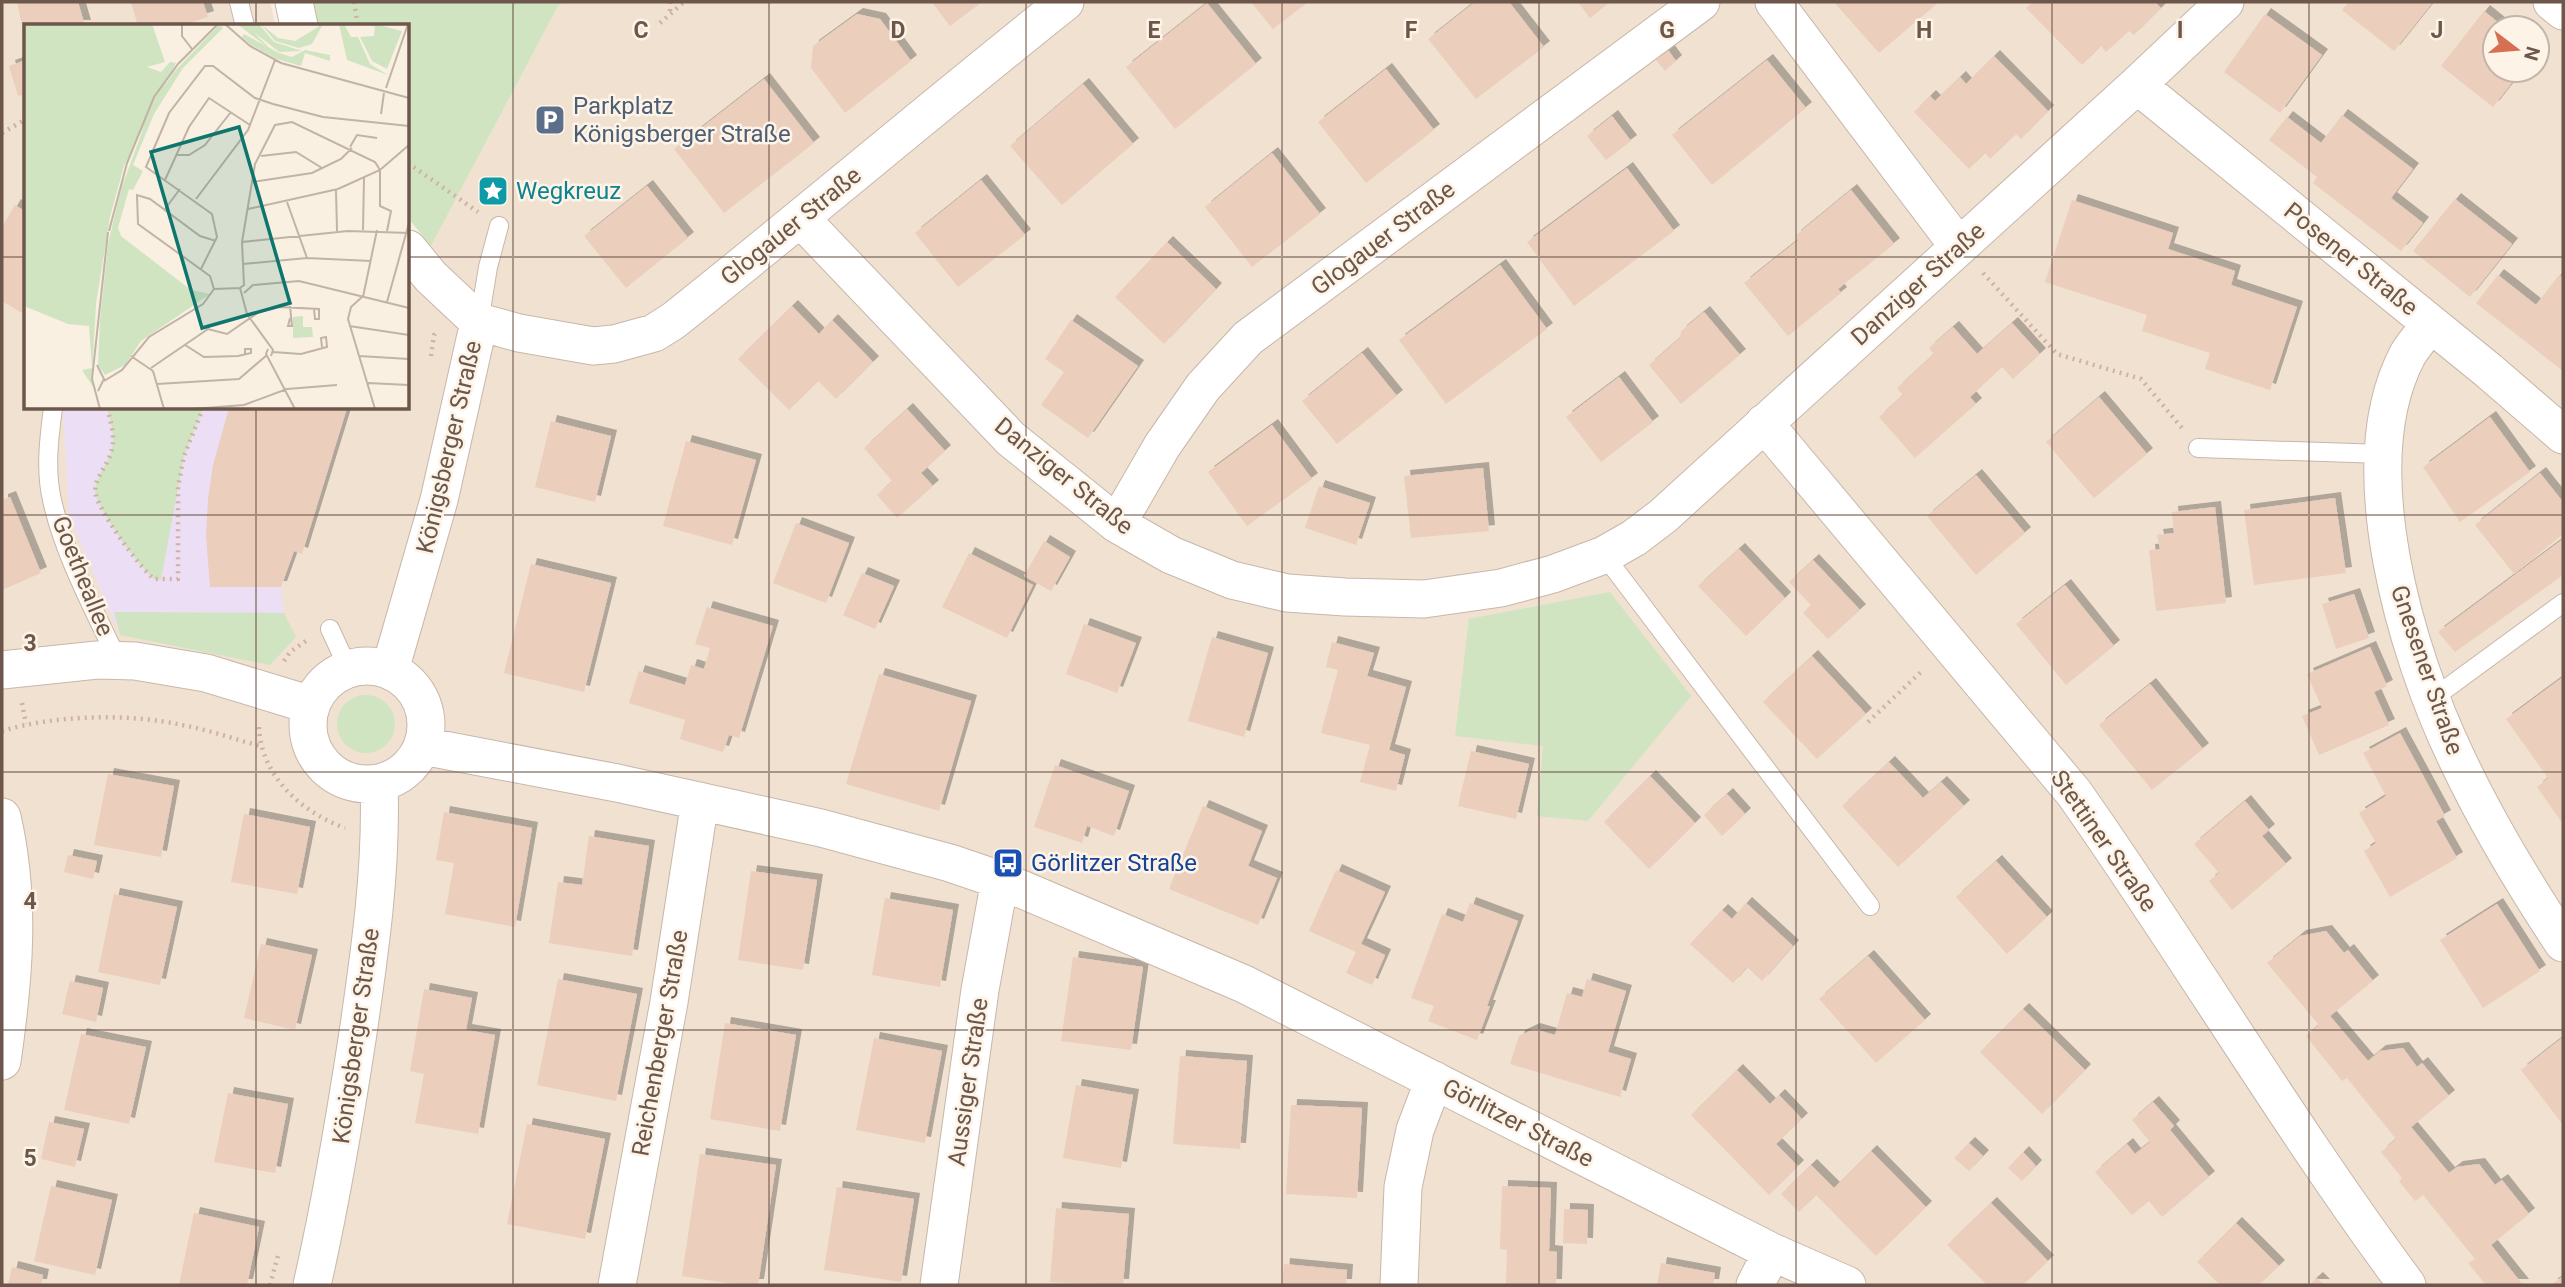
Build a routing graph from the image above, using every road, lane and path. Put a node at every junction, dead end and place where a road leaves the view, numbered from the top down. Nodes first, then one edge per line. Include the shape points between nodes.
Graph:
1 (239, 2) edge
2 (294, 2) edge
3 (354, 2) edge
4 (670, 2) edge
5 (684, 2) edge
6 (1065, 2) edge
7 (1701, 2) edge
8 (1774, 2) edge
9 (2225, 2) edge
10 (2552, 2) edge
11 (2563, 11) edge
12 (670, 15) junction
13 (660, 23) dead end
14 (244, 24) edge
15 (299, 24) edge
16 (358, 24) edge
17 (2137, 85) junction
18 (24, 120) edge
19 (2, 133) edge
20 (410, 164) edge
21 (801, 219) junction
22 (499, 226) joint
23 (1959, 247) junction
24 (415, 265) edge
25 (479, 321) junction
26 (2431, 324) junction
27 (53, 410) edge
28 (108, 410) edge
29 (202, 410) edge
30 (1765, 423) junction
31 (2563, 435) edge
32 (2198, 447) joint
33 (2383, 454) junction
34 (1117, 524) junction
35 (1604, 555) junction
36 (2563, 603) edge
37 (330, 629) joint
38 (1949, 646) junction
39 (118, 661) junction
40 (348, 668) junction
41 (2, 670) edge
42 (390, 670) junction
43 (267, 691) junction
44 (2432, 699) junction
45 (311, 705) junction
46 (1868, 722) dead end
47 (2, 731) edge
48 (260, 746) junction
49 (423, 746) junction
50 (379, 783) junction
51 (700, 801) junction
52 (2, 817) edge
53 (380, 828) junction
54 (1000, 880) junction
55 (1870, 906) dead end
56 (2563, 943) edge
57 (2, 1061) edge
58 (1434, 1080) junction
59 (1772, 1252) junction
60 (312, 1285) edge
61 (617, 1285) edge
62 (939, 1285) edge
63 (1399, 1285) edge
64 (1755, 1285) edge
65 (1847, 1285) edge
66 (2407, 1285) edge

1 - 14 lane
2 - 15 street
3 - 16 path
4 - 12 path
5 - 12 path
6 - 21 street, Glogauer Straße
7 - 34 street, Glogauer Straße via 1248,338 1203,387
8 - 23 street
9 - 17 street, Danziger Straße
10 - 11 street
12 - 13 path
17 - 23 street, Danziger Straße
17 - 26 street, Posener Straße
18 - 19 path
20 - 22 path
21 - 25 street, Glogauer Straße via 673,321 634,340 593,346
21 - 34 street, Danziger Straße via 1011,439
22 - 25 lane
23 - 30 street, Danziger Straße
23 - 32 path via 2057,354 2141,379
24 - 25 street, Königsberger Straße
25 - 42 street, Königsberger Straße via 439,500
26 - 31 street, Posener Straße
26 - 33 street, Gnesener Straße via 2409,352 2394,386
27 - 39 lane, Goetheallee via 48,447 51,498
28 - 29 path via 112,447 97,481 96,496 143,568 161,580 178,579 177,487
30 - 35 street, Danziger Straße via 1663,516
30 - 38 street, Stettiner Straße
32 - 33 lane
33 - 44 street, Gnesener Straße via 2382,494 2396,581
34 - 35 street, Danziger Straße via 1171,555 1232,580 1287,593 1345,597 1424,599 1501,588
35 - 55 lane
36 - 44 lane
37 - 40 lane
37 - 43 path via 290,652
38 - 46 path
38 - 66 street, Stettiner Straße via 2074,793 2342,1198
39 - 41 street, Goetheallee
39 - 43 street, Goetheallee via 173,666
40 - 42 street
40 - 45 street via 319,689
42 - 49 street via 406,679 425,710
43 - 45 street, Goetheallee
43 - 48 path via 259,725
44 - 56 street, Gnesener Straße via 2456,759 2519,877
45 - 50 street via 308,732 324,767 347,782
47 - 48 path via 61,720 139,719 181,724
48 - 53 path via 297,803 325,821 349,829
49 - 50 street via 409,768
49 - 51 street, Görlitzer Straße
50 - 53 street, Königsberger Straße
51 - 54 street, Görlitzer Straße via 821,828
51 - 61 street, Reichenberger Straße
52 - 57 street via 12,868 15,948
53 - 60 street, Königsberger Straße via 370,948 346,1118
54 - 58 street, Görlitzer Straße via 1244,984
54 - 62 street, Aussiger Straße
58 - 59 street, Görlitzer Straße
58 - 63 street via 1415,1130 1403,1187
59 - 64 street
59 - 65 street, Görlitzer Straße

